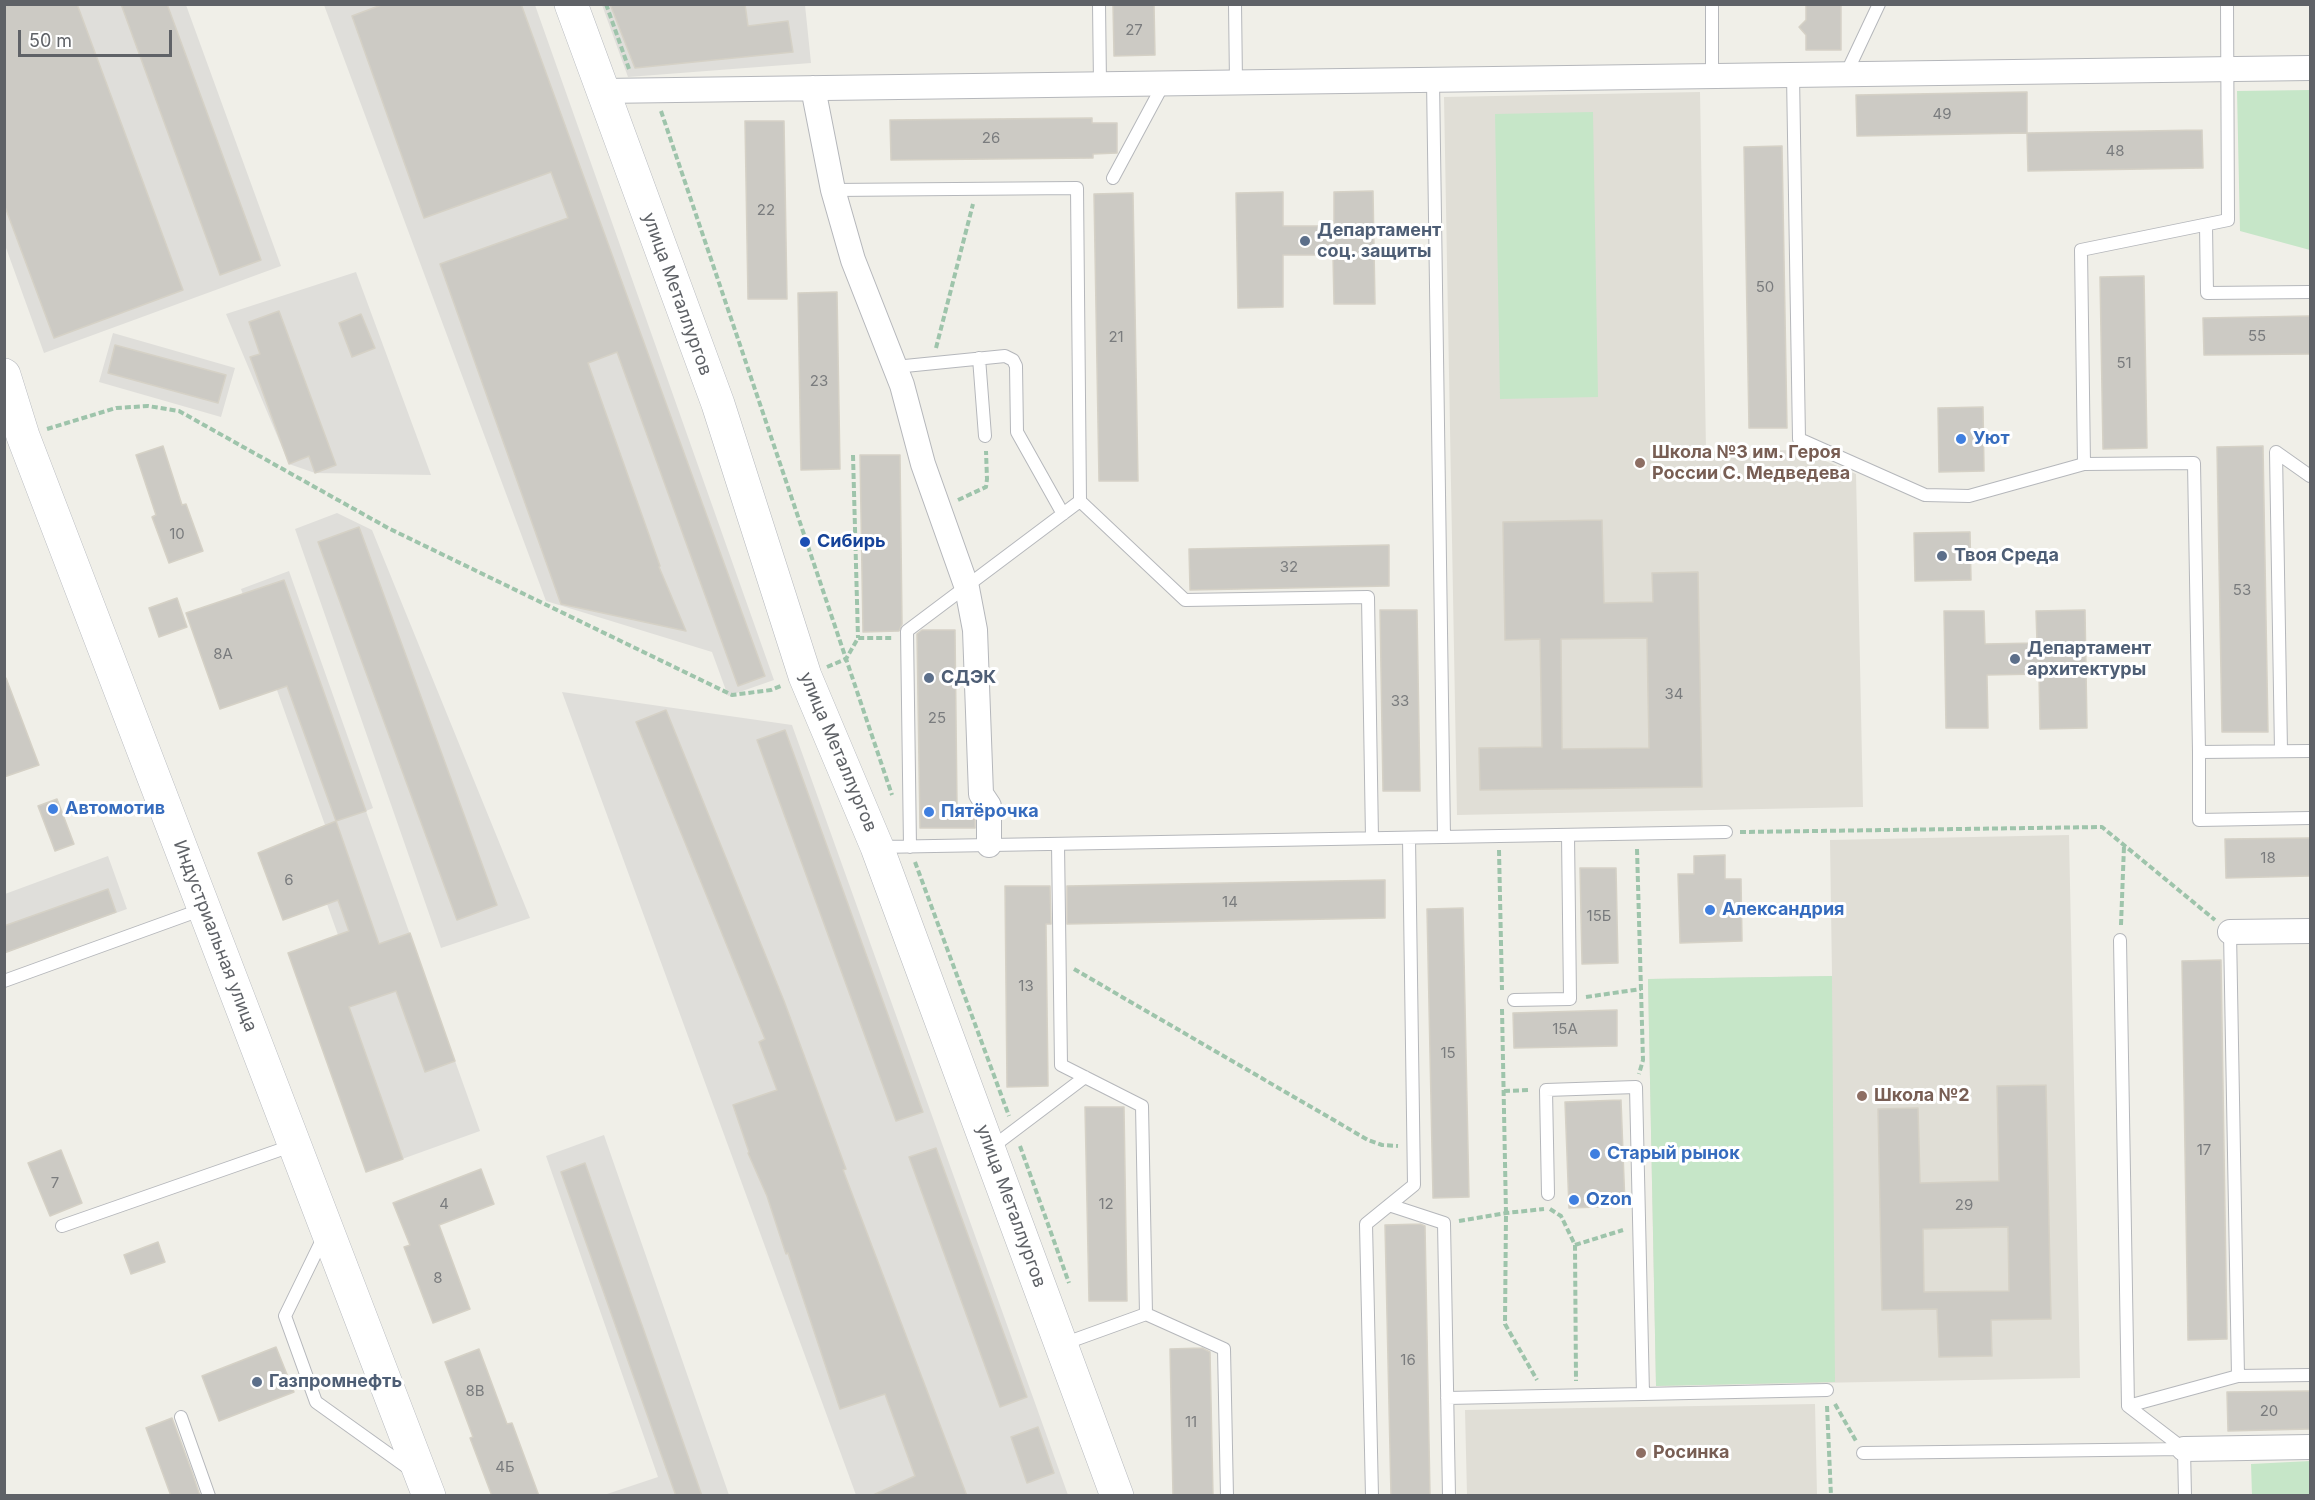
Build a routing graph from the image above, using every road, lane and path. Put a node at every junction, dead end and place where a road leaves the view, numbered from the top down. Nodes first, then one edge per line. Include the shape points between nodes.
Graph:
1 (571, 4) edge
2 (606, 4) edge
3 (1099, 4) edge
4 (1235, 4) edge
5 (1712, 4) edge
6 (1880, 4) edge
7 (2227, 4) edge
8 (2310, 68) edge
9 (2225, 69) junction
10 (1846, 74) junction
11 (1793, 75) junction
12 (1713, 76) junction
13 (1433, 80) junction
14 (1236, 82) junction
15 (1164, 83) junction
16 (1100, 84) junction
17 (813, 88) junction
18 (654, 90) junction
19 (602, 91) junction
20 (1113, 178) dead end
21 (977, 189) junction
22 (833, 190) junction
23 (2206, 225) junction
24 (2310, 292) edge
25 (979, 358) junction
26 (932, 363) junction
27 (895, 367) junction
28 (4, 375) edge
29 (23, 436) junction
30 (985, 436) joint
31 (853, 455) dead end
32 (2084, 464) junction
33 (2310, 476) edge
34 (1080, 501) junction
35 (938, 509) junction
36 (1063, 514) junction
37 (967, 588) junction
38 (858, 638) junction
39 (907, 638) junction
40 (846, 659) junction
41 (805, 676) junction
42 (2281, 751) junction
43 (2310, 751) edge
44 (2199, 752) junction
45 (895, 802) dead end
46 (2310, 818) edge
47 (1726, 832) joint
48 (1637, 834) junction
49 (1568, 835) junction
50 (1499, 836) junction
51 (1444, 837) junction
52 (1372, 838) junction
53 (1409, 838) junction
54 (1058, 844) junction
55 (989, 845) junction
56 (2124, 845) junction
57 (877, 847) junction
58 (909, 847) junction
59 (204, 908) junction
60 (2310, 931) edge
61 (2230, 932) junction
62 (2120, 940) joint
63 (1060, 960) junction
64 (4, 981) edge
65 (1641, 989) junction
66 (1570, 999) junction
67 (1514, 1000) dead end
68 (1085, 1077) junction
69 (1636, 1087) junction
70 (1546, 1090) junction
71 (1504, 1091) junction
72 (1002, 1139) junction
73 (295, 1144) junction
74 (1413, 1147) junction
75 (1548, 1194) joint
76 (1389, 1205) junction
77 (1550, 1209) junction
78 (1506, 1212) junction
79 (1444, 1223) junction
80 (1639, 1225) junction
81 (62, 1226) dead end
82 (328, 1230) junction
83 (1575, 1245) junction
84 (1072, 1292) dead end
85 (1146, 1314) junction
86 (1062, 1345) junction
87 (2310, 1375) edge
88 (2238, 1376) junction
89 (1827, 1390) junction
90 (1643, 1394) junction
91 (1547, 1396) junction
92 (1576, 1396) junction
93 (1447, 1398) junction
94 (2128, 1406) junction
95 (181, 1417) dead end
96 (2310, 1447) edge
97 (2184, 1449) junction
98 (1863, 1453) joint
99 (426, 1487) edge
100 (209, 1496) edge
101 (1117, 1496) edge
102 (1227, 1496) edge
103 (1372, 1496) edge
104 (1449, 1496) edge
105 (1831, 1496) edge
106 (2185, 1496) edge

1 - 19 street, улица Металлургов
2 - 18 path via 629,69
3 - 16 lane
4 - 14 lane
5 - 12 lane
6 - 10 lane
7 - 9 lane
8 - 9 street
9 - 10 street
9 - 23 lane via 2228,220
10 - 11 street
11 - 12 street
11 - 32 lane via 1799,439 1925,495 1970,496
12 - 13 street
13 - 14 street
13 - 51 lane
14 - 15 street
15 - 16 street
15 - 20 lane
16 - 17 street
17 - 18 street
17 - 22 street
18 - 19 street
18 - 40 path
19 - 41 street, улица Металлургов via 718,404
21 - 22 lane
21 - 26 path
21 - 34 lane via 1077,188
22 - 27 street via 853,260
23 - 24 lane via 2206,293
23 - 32 lane via 2080,249
25 - 26 lane
25 - 30 lane
25 - 36 lane via 1005,356 1013,360 1017,432
26 - 27 lane
27 - 35 street
28 - 29 street, Индустриальная улица
29 - 41 path via 116,408 148,406 179,411 388,528 732,695 771,690
29 - 59 street, Индустриальная улица
30 - 35 path via 986,488
31 - 38 path
32 - 44 lane via 2194,463
33 - 42 lane via 2276,452
34 - 36 lane
34 - 52 lane via 1185,600 1368,597
35 - 37 street
36 - 37 lane
37 - 39 lane via 907,631
37 - 55 street via 975,630 981,794 988,806
38 - 39 path
38 - 40 path
39 - 58 lane
40 - 41 path
40 - 45 path
41 - 57 street, улица Металлургов
42 - 43 lane
42 - 44 lane
44 - 46 lane via 2199,820
47 - 48 lane
47 - 56 path via 2102,827
48 - 49 lane
48 - 65 path
49 - 50 lane
49 - 66 lane
50 - 51 lane
50 - 71 path
51 - 53 lane
52 - 53 lane
52 - 54 lane
53 - 74 lane
54 - 55 lane
54 - 63 lane
55 - 58 lane
56 - 61 path
56 - 62 path
57 - 58 lane
57 - 72 street, улица Металлургов
58 - 72 path
59 - 64 lane
59 - 73 street, Индустриальная улица
60 - 61 street
61 - 88 lane
62 - 94 lane
63 - 68 lane via 1061,1065
63 - 74 path via 1368,1140 1382,1146
65 - 66 path
65 - 69 path via 1643,1060
66 - 67 lane
68 - 72 lane
68 - 85 lane via 1142,1106
69 - 70 lane
69 - 80 lane
70 - 71 path
70 - 75 lane
71 - 78 path
72 - 84 path
72 - 86 street, улица Металлургов
73 - 81 lane
73 - 82 street, Индустриальная улица
74 - 76 lane via 1414,1185
75 - 77 path
76 - 79 lane
76 - 103 lane via 1366,1224
77 - 78 path
77 - 83 path via 1561,1216
78 - 79 path
78 - 91 path via 1505,1324
79 - 93 lane
80 - 83 path
80 - 90 lane
82 - 99 street, Индустриальная улица
82 - 99 lane via 285,1316 316,1402
83 - 92 path
85 - 86 lane
85 - 102 lane via 1224,1349
86 - 101 street, улица Металлургов
87 - 88 lane
88 - 94 lane
89 - 90 lane
89 - 98 path
89 - 105 path
90 - 92 lane
91 - 92 lane
91 - 93 lane
93 - 104 lane
94 - 97 lane
95 - 100 lane
96 - 97 street
97 - 98 lane
97 - 106 lane

